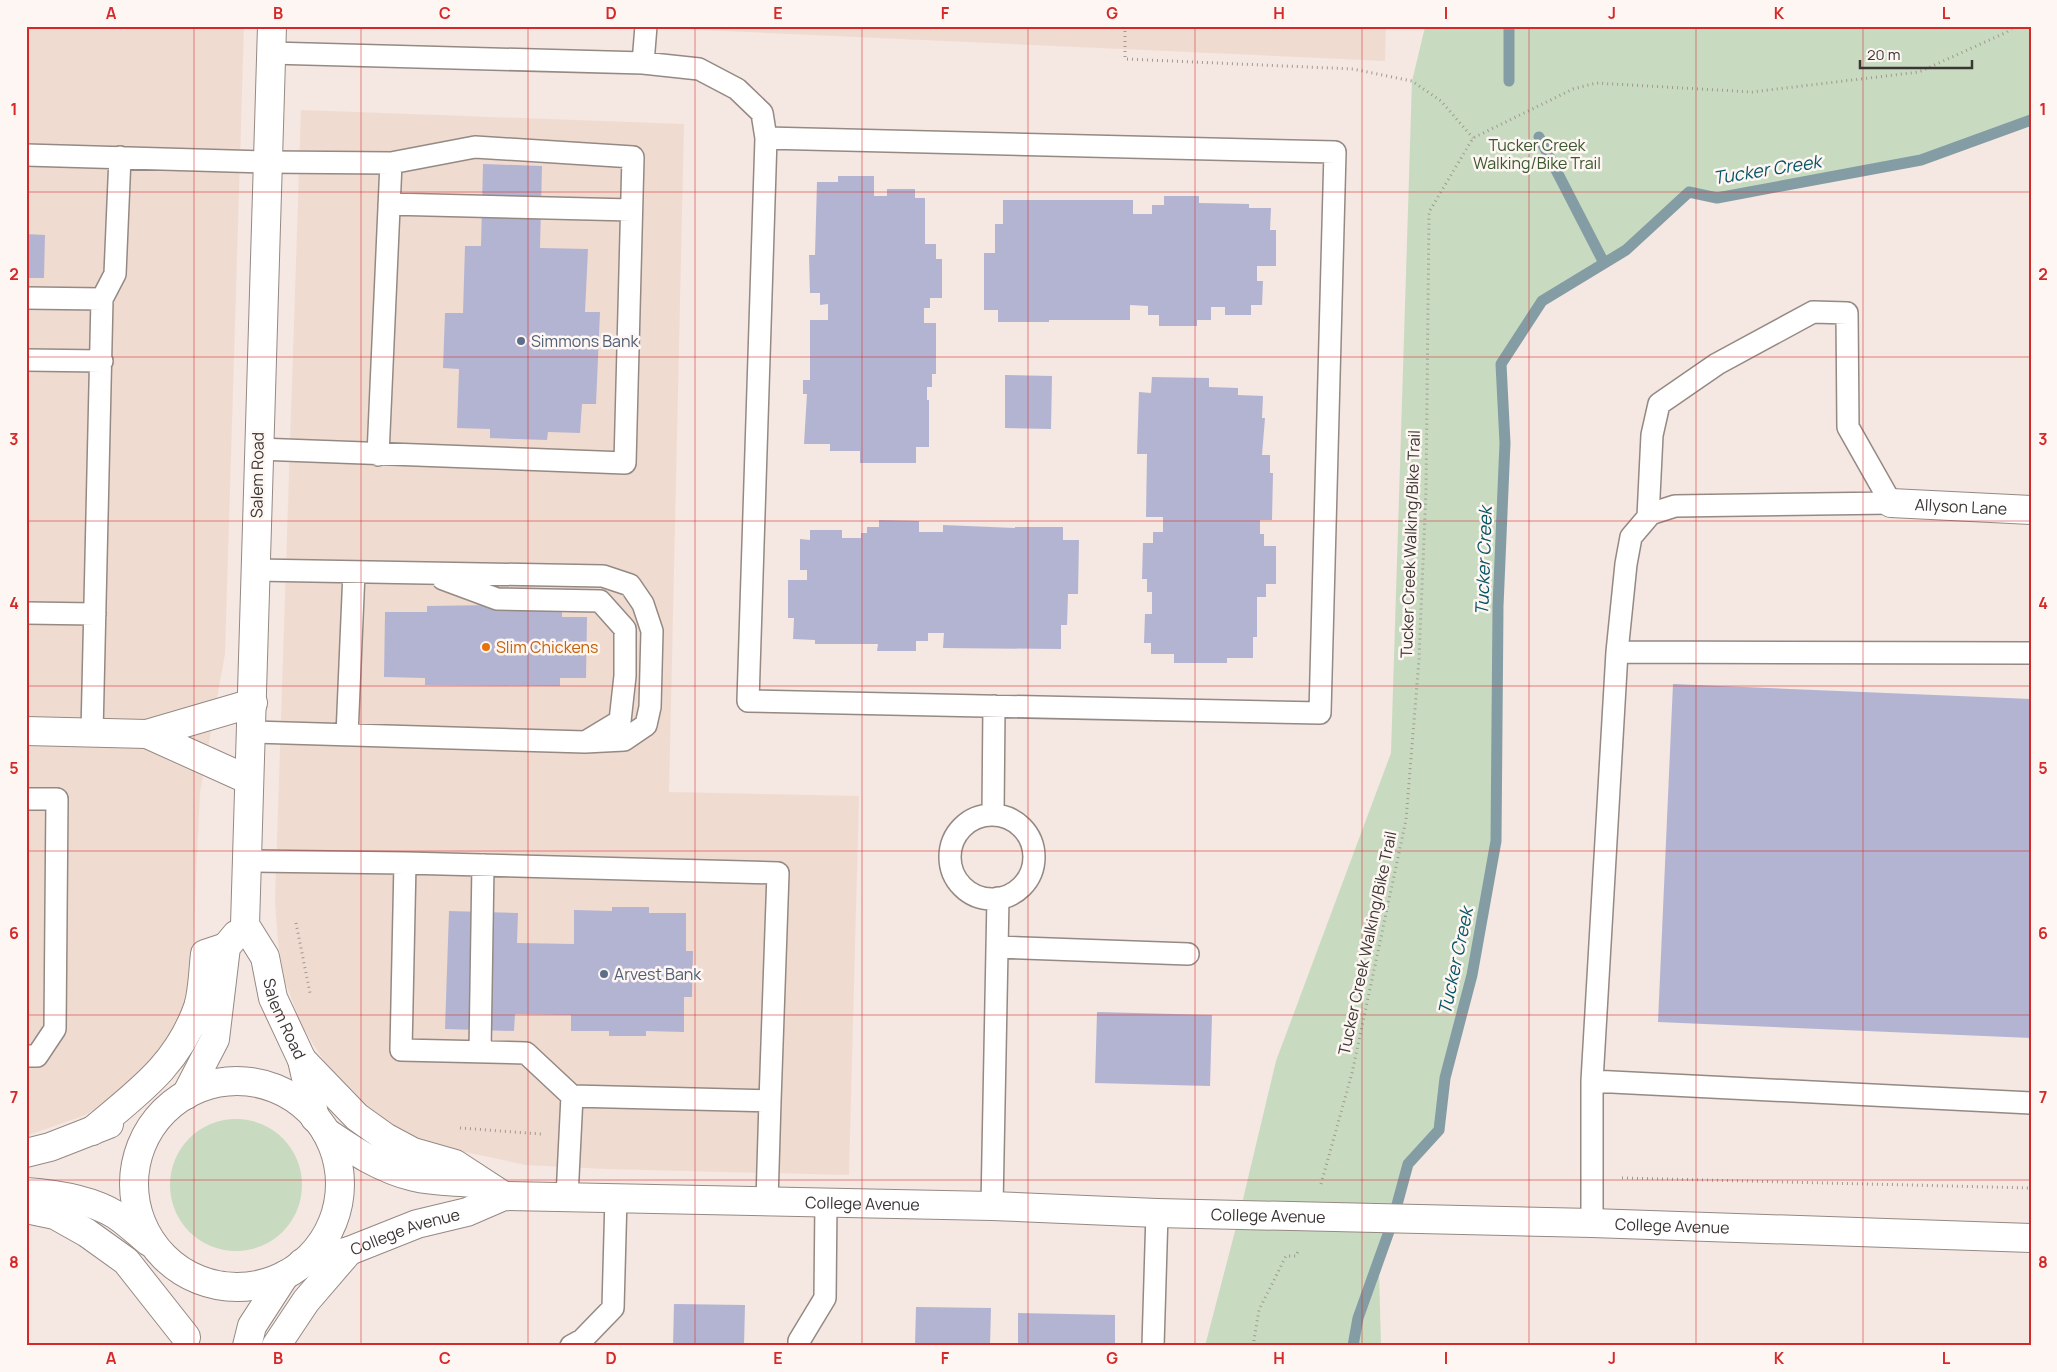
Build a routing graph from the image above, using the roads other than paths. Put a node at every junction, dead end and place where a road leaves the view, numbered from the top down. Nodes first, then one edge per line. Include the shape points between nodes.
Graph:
1 (646, 26) edge
2 (272, 39) edge
3 (643, 63) junction
4 (766, 138) junction
5 (26, 155) edge
6 (120, 157) junction
7 (266, 162) junction
8 (391, 163) junction
9 (388, 204) junction
10 (631, 210) junction
11 (26, 298) edge
12 (102, 299) junction
13 (26, 360) edge
14 (102, 361) junction
15 (258, 450) junction
16 (378, 455) junction
17 (1891, 503) junction
18 (2031, 510) edge
19 (1648, 517) junction
20 (256, 570) junction
21 (354, 572) junction
22 (428, 573) junction
23 (26, 613) edge
24 (95, 614) junction
25 (1617, 652) junction
26 (2031, 654) edge
27 (252, 703) junction
28 (994, 706) junction
29 (26, 731) edge
30 (252, 732) junction
31 (92, 733) junction
32 (147, 734) junction
33 (347, 735) junction
34 (585, 742) junction
35 (249, 780) junction
36 (26, 799) edge
37 (993, 815) junction
38 (247, 861) junction
39 (405, 863) junction
40 (483, 865) junction
41 (998, 898) junction
42 (245, 925) junction
43 (226, 947) junction
44 (997, 947) junction
45 (1188, 954) dead end
46 (480, 1052) junction
47 (26, 1056) edge
48 (302, 1060) junction
49 (1592, 1081) junction
50 (186, 1095) junction
51 (572, 1096) junction
52 (770, 1101) junction
53 (2031, 1103) edge
54 (163, 1112) junction
55 (320, 1125) junction
56 (92, 1131) junction
57 (26, 1153) edge
58 (494, 1190) junction
59 (26, 1192) edge
60 (567, 1197) junction
61 (616, 1197) junction
62 (767, 1201) junction
63 (826, 1202) junction
64 (992, 1206) junction
65 (26, 1209) edge
66 (1157, 1213) junction
67 (1592, 1223) junction
68 (2031, 1238) edge
69 (157, 1250) junction
70 (349, 1251) junction
71 (294, 1269) junction
72 (187, 1341) edge
73 (247, 1346) edge
74 (276, 1346) edge
75 (571, 1346) edge
76 (799, 1346) edge
77 (1153, 1346) edge

1 - 3 lane
2 - 3 lane
2 - 7 street, Salem Road
3 - 4 lane via 699,69 738,89 762,113
4 - 28 lane via 748,701
4 - 28 lane via 1335,152 1320,713
5 - 6 lane
6 - 7 lane
6 - 12 lane via 115,274
7 - 8 lane
7 - 15 street, Salem Road
8 - 9 lane
8 - 10 lane via 475,147 633,157
9 - 10 lane
9 - 16 lane
10 - 16 lane via 625,463
11 - 12 lane
12 - 14 lane
13 - 14 lane
14 - 24 lane
15 - 16 lane
15 - 20 street, Salem Road
17 - 18 street, Allyson Lane
17 - 19 lane via 1675,506
17 - 19 lane via 1848,427 1846,313 1813,312 1717,364 1660,404 1652,435
19 - 25 lane via 1631,537
20 - 21 lane
20 - 27 street, Salem Road
21 - 22 lane
21 - 33 lane
22 - 34 lane via 497,599 600,600 625,629 625,676 620,721
22 - 34 lane via 604,576 630,585 643,604 652,631 650,707 646,725 624,740
23 - 24 lane
24 - 31 lane
25 - 26 lane
25 - 49 lane
27 - 30 street, Salem Road
27 - 32 street
28 - 37 lane
29 - 31 street
30 - 33 lane
30 - 35 street, Salem Road
31 - 32 street
32 - 35 street
33 - 34 lane
35 - 38 street, Salem Road
36 - 47 lane via 57,799 57,809 55,1029 37,1056
37 - 41 lane via 1019,825 1030,841 1034,861 1022,886 1012,894
37 - 41 lane via 969,822 960,830 950,853 951,866 963,888 980,896
38 - 39 lane
38 - 42 street, Salem Road
39 - 40 lane
39 - 46 lane via 402,1050
40 - 46 lane
40 - 52 lane via 778,873
41 - 44 lane
42 - 43 street
42 - 48 street, Salem Road via 265,957 273,998
43 - 50 street via 215,1039
43 - 56 street via 205,954 198,1006 183,1041 165,1068
44 - 45 lane
44 - 64 lane
46 - 51 lane via 526,1053
48 - 55 street, Salem Road
48 - 58 street via 357,1117 385,1137 413,1152 454,1164
49 - 53 lane
49 - 67 lane
50 - 54 street
50 - 55 street, College Avenue via 208,1086 231,1082 255,1083 298,1102
51 - 52 lane
51 - 60 lane
52 - 62 lane
54 - 56 street via 123,1118
54 - 69 street via 141,1146 135,1166 134,1187 142,1227
55 - 58 street, College Avenue via 358,1154 391,1170
55 - 71 street, Salem Road via 334,1151 339,1171 337,1206 317,1249
56 - 57 street
58 - 60 street, College Avenue
58 - 70 street, College Avenue via 467,1212 417,1224
59 - 69 street via 52,1194 100,1208 115,1215
60 - 61 street, College Avenue
61 - 62 street, College Avenue
61 - 75 lane via 613,1308 582,1340
62 - 63 street, College Avenue
63 - 64 street, College Avenue
63 - 76 lane via 824,1298
64 - 66 street, College Avenue
65 - 72 street via 55,1215 86,1232 126,1261
66 - 67 street, College Avenue
66 - 77 lane
67 - 68 street, College Avenue
69 - 71 street, College Avenue via 178,1269 198,1280 220,1286 265,1283
69 - 72 street
70 - 71 street, College Avenue
70 - 74 street via 306,1301
71 - 73 street via 252,1326

